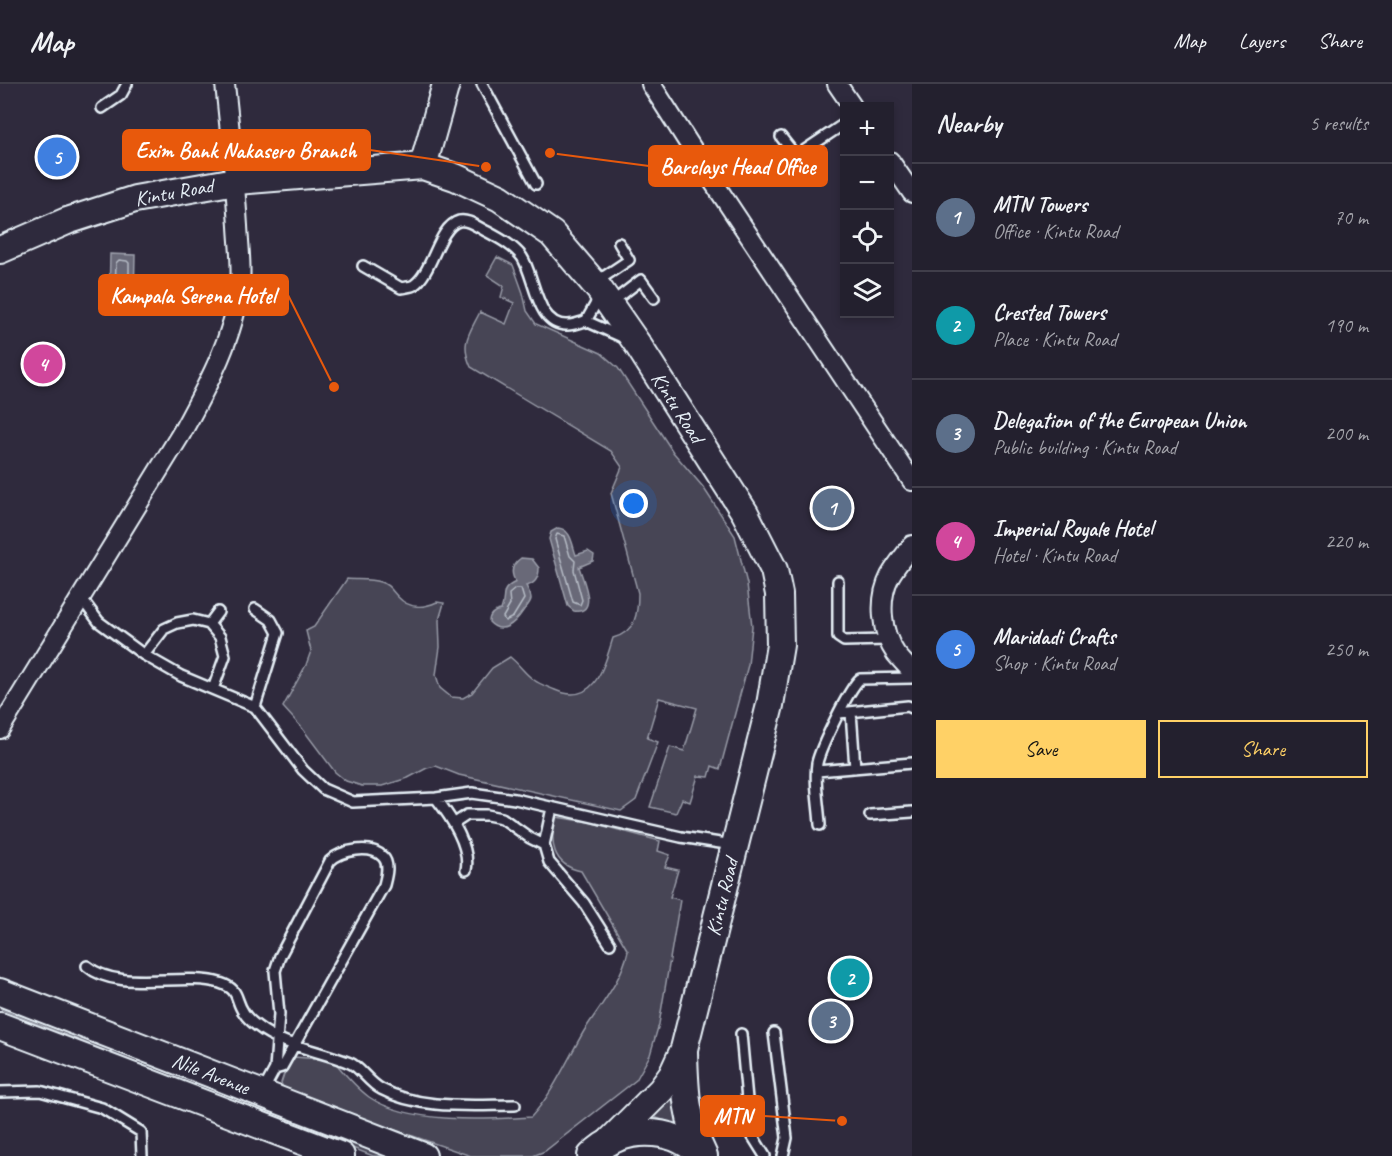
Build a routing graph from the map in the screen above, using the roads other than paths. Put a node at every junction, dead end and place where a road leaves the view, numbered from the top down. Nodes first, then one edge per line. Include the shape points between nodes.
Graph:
1 (127, 84) edge
2 (225, 84) edge
3 (446, 84) edge
4 (482, 84) edge
5 (651, 84) edge
6 (837, 84) edge
7 (849, 102) edge
8 (102, 108) dead end
9 (840, 127) edge
10 (781, 137) dead end
11 (423, 166) junction
12 (894, 166) edge
13 (236, 181) junction
14 (536, 184) dead end
15 (912, 193) edge
16 (619, 243) dead end
17 (0, 250) edge
18 (363, 266) dead end
19 (601, 292) junction
20 (654, 298) dead end
21 (586, 321) junction
22 (638, 345) junction
23 (912, 481) edge
24 (912, 545) edge
25 (838, 581) dead end
26 (81, 598) junction
27 (255, 609) dead end
28 (218, 612) dead end
29 (209, 624) junction
30 (888, 640) junction
31 (144, 655) junction
32 (912, 672) edge
33 (912, 678) edge
34 (213, 689) junction
35 (255, 707) junction
36 (912, 708) edge
37 (851, 712) junction
38 (839, 713) junction
39 (0, 729) edge
40 (912, 763) edge
41 (855, 768) junction
42 (817, 771) junction
43 (436, 798) junction
44 (552, 807) junction
45 (912, 812) edge
46 (870, 815) dead end
47 (455, 823) junction
48 (820, 825) dead end
49 (544, 845) junction
50 (735, 845) junction
51 (466, 870) dead end
52 (610, 944) dead end
53 (87, 966) dead end
54 (0, 992) edge
55 (0, 1026) edge
56 (774, 1033) dead end
57 (741, 1034) dead end
58 (278, 1038) junction
59 (294, 1046) junction
60 (684, 1049) junction
61 (275, 1069) junction
62 (0, 1092) edge
63 (262, 1094) junction
64 (515, 1105) dead end
65 (611, 1140) junction
66 (142, 1156) edge
67 (341, 1156) edge
68 (423, 1156) edge
69 (591, 1156) edge
70 (703, 1156) edge
71 (765, 1156) edge
72 (783, 1156) edge

1 - 8 lane via 121,95
2 - 13 street
3 - 11 street
4 - 14 lane
5 - 23 street
6 - 7 street
9 - 10 lane via 796,156
11 - 13 street, Kintu Road
11 - 19 street, Kintu Road via 500,198 552,234
12 - 15 street
13 - 17 street, Kintu Road via 135,199 67,221
13 - 26 street via 241,265 233,320 181,434
16 - 19 lane via 629,260
18 - 21 lane via 401,288 414,285 450,226 468,221 522,256 547,315 567,326
19 - 20 lane via 641,280
19 - 21 lane
19 - 22 street, Kintu Road
21 - 22 lane
22 - 50 street, Kintu Road via 745,513 774,570 781,621 776,677
24 - 30 street via 885,590
25 - 30 lane via 838,637
26 - 31 lane via 99,622
26 - 39 street
27 - 35 lane via 272,620 278,633
28 - 29 lane
29 - 31 lane via 193,620 164,629
29 - 34 lane via 220,637 225,656
30 - 32 street
31 - 34 lane
33 - 38 lane via 860,679
34 - 35 lane
35 - 43 lane via 303,770 323,789 353,802
36 - 37 lane
37 - 38 lane
37 - 41 lane
38 - 42 lane
40 - 41 lane
41 - 42 lane
42 - 48 lane
43 - 44 lane via 472,793
43 - 47 lane
44 - 49 lane
44 - 50 lane via 681,837
45 - 46 lane
47 - 49 lane via 467,814 502,818
47 - 51 lane via 467,858
49 - 52 lane via 549,862 584,903
50 - 60 street, Kintu Road
53 - 58 lane via 112,979 222,984 235,991 243,1013 250,1020
54 - 63 street, Nile Avenue
55 - 67 street, Nile Avenue
56 - 72 lane via 787,1138
57 - 71 lane via 750,1132
58 - 59 lane
58 - 59 lane via 275,971 319,880 336,855 351,850 376,852 386,863 384,885
58 - 61 lane
59 - 61 lane via 282,1067
59 - 64 lane via 352,1064 379,1088 418,1102
60 - 65 street, Kintu Road via 661,1090
60 - 70 street via 687,1114
61 - 63 lane
62 - 66 lane via 40,1091 102,1107 141,1132
63 - 68 street, Nile Avenue
65 - 69 street, Kintu Road
65 - 70 street via 655,1132 683,1141

